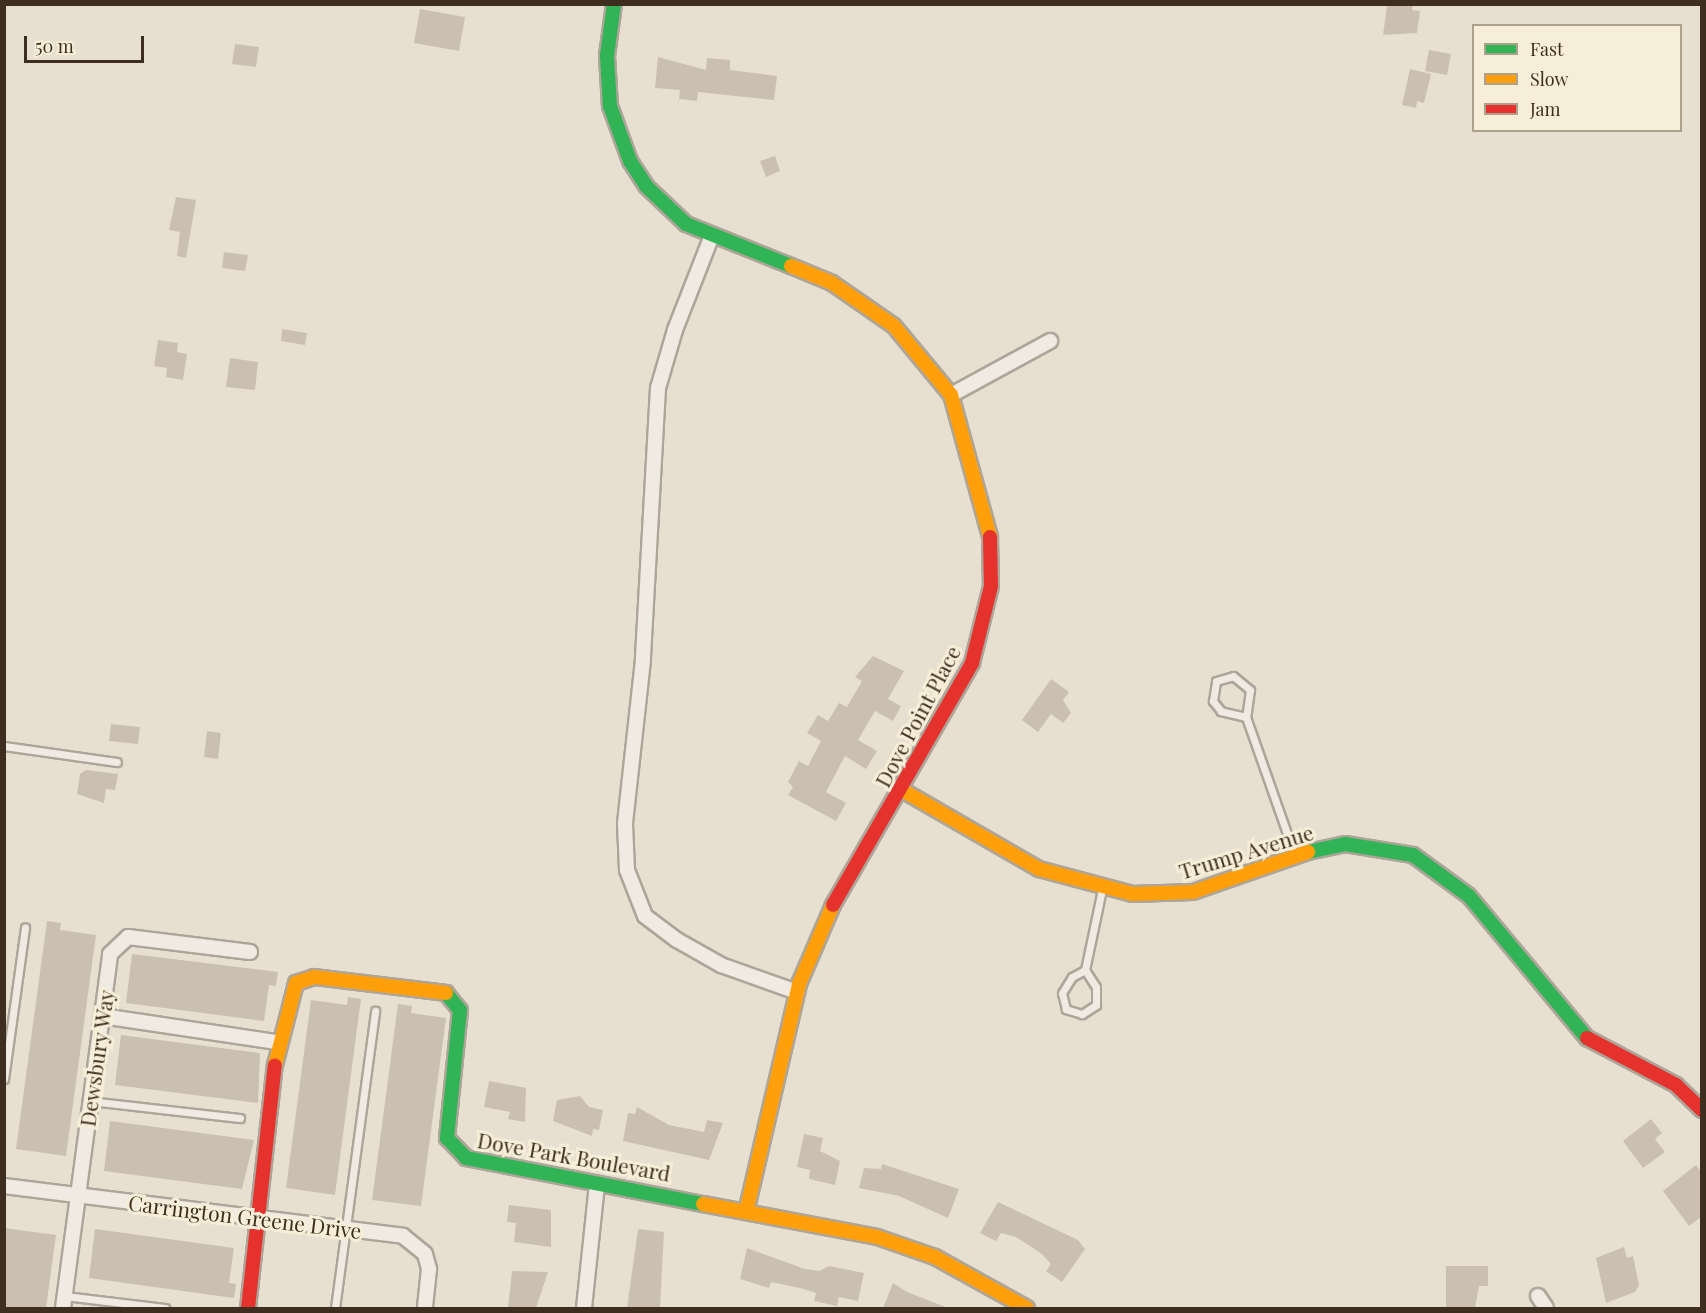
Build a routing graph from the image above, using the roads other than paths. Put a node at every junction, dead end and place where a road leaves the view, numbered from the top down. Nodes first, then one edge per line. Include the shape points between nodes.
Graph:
1 (614, 4) edge
2 (711, 238) junction
3 (1050, 341) dead end
4 (951, 395) junction
5 (1246, 717) junction
6 (4, 746) edge
7 (117, 762) dead end
8 (902, 790) junction
9 (1295, 855) junction
10 (1102, 889) junction
11 (25, 927) dead end
12 (250, 952) dead end
13 (1085, 970) junction
14 (796, 992) junction
15 (375, 1011) dead end
16 (102, 1016) junction
17 (277, 1042) junction
18 (4, 1079) edge
19 (90, 1101) junction
20 (1701, 1110) edge
21 (240, 1118) dead end
22 (597, 1185) junction
23 (4, 1186) edge
24 (77, 1195) junction
25 (747, 1208) junction
26 (260, 1218) junction
27 (346, 1229) junction
28 (1538, 1296) dead end
29 (64, 1302) edge
30 (165, 1308) edge
31 (248, 1308) edge
32 (335, 1308) edge
33 (425, 1308) edge
34 (584, 1308) edge
35 (1027, 1308) edge
36 (1546, 1308) edge

1 - 2 street, Dove Point Place via 607,81 619,137 641,177 664,206
2 - 4 street, Dove Point Place via 804,270 867,306 915,347
2 - 14 street via 675,330 658,388 642,660 625,824 627,870 645,916 661,928 721,965
3 - 4 street
4 - 8 street, Dove Point Place via 990,521 991,586 972,663
5 - 5 lane via 1250,690 1233,675 1216,681 1213,701 1221,711
5 - 9 lane
6 - 7 lane
8 - 10 street, Trump Avenue via 1031,865
8 - 14 street, Dove Point Place via 833,905
9 - 10 street, Trump Avenue via 1193,892 1154,895
9 - 20 street, Trump Avenue via 1356,845 1432,864 1469,896 1589,1041 1676,1085
10 - 13 lane
11 - 18 lane
12 - 16 street, Dewsbury Way via 128,938 110,954
13 - 13 lane via 1072,977 1062,993 1066,1009 1082,1014 1096,1005 1096,987
14 - 25 street, Dove Point Place
15 - 27 lane
16 - 17 street
16 - 19 street, Dewsbury Way
17 - 22 street, Dove Park Boulevard via 296,983 314,977 438,989 460,1010 447,1125 453,1150 466,1158
17 - 26 street, Dove Park Boulevard
19 - 21 lane
19 - 24 street, Dewsbury Way
22 - 25 street, Dove Park Boulevard
22 - 34 street
23 - 24 street, Carrington Greene Drive
24 - 26 street, Carrington Greene Drive
24 - 29 street, Dewsbury Way
25 - 35 street, Dove Park Boulevard via 877,1237 935,1257
26 - 27 street, Carrington Greene Drive
26 - 31 street, Dove Park Boulevard
27 - 32 lane
27 - 33 street, Carrington Greene Drive via 403,1236 416,1244 429,1269
28 - 36 street
29 - 30 lane

